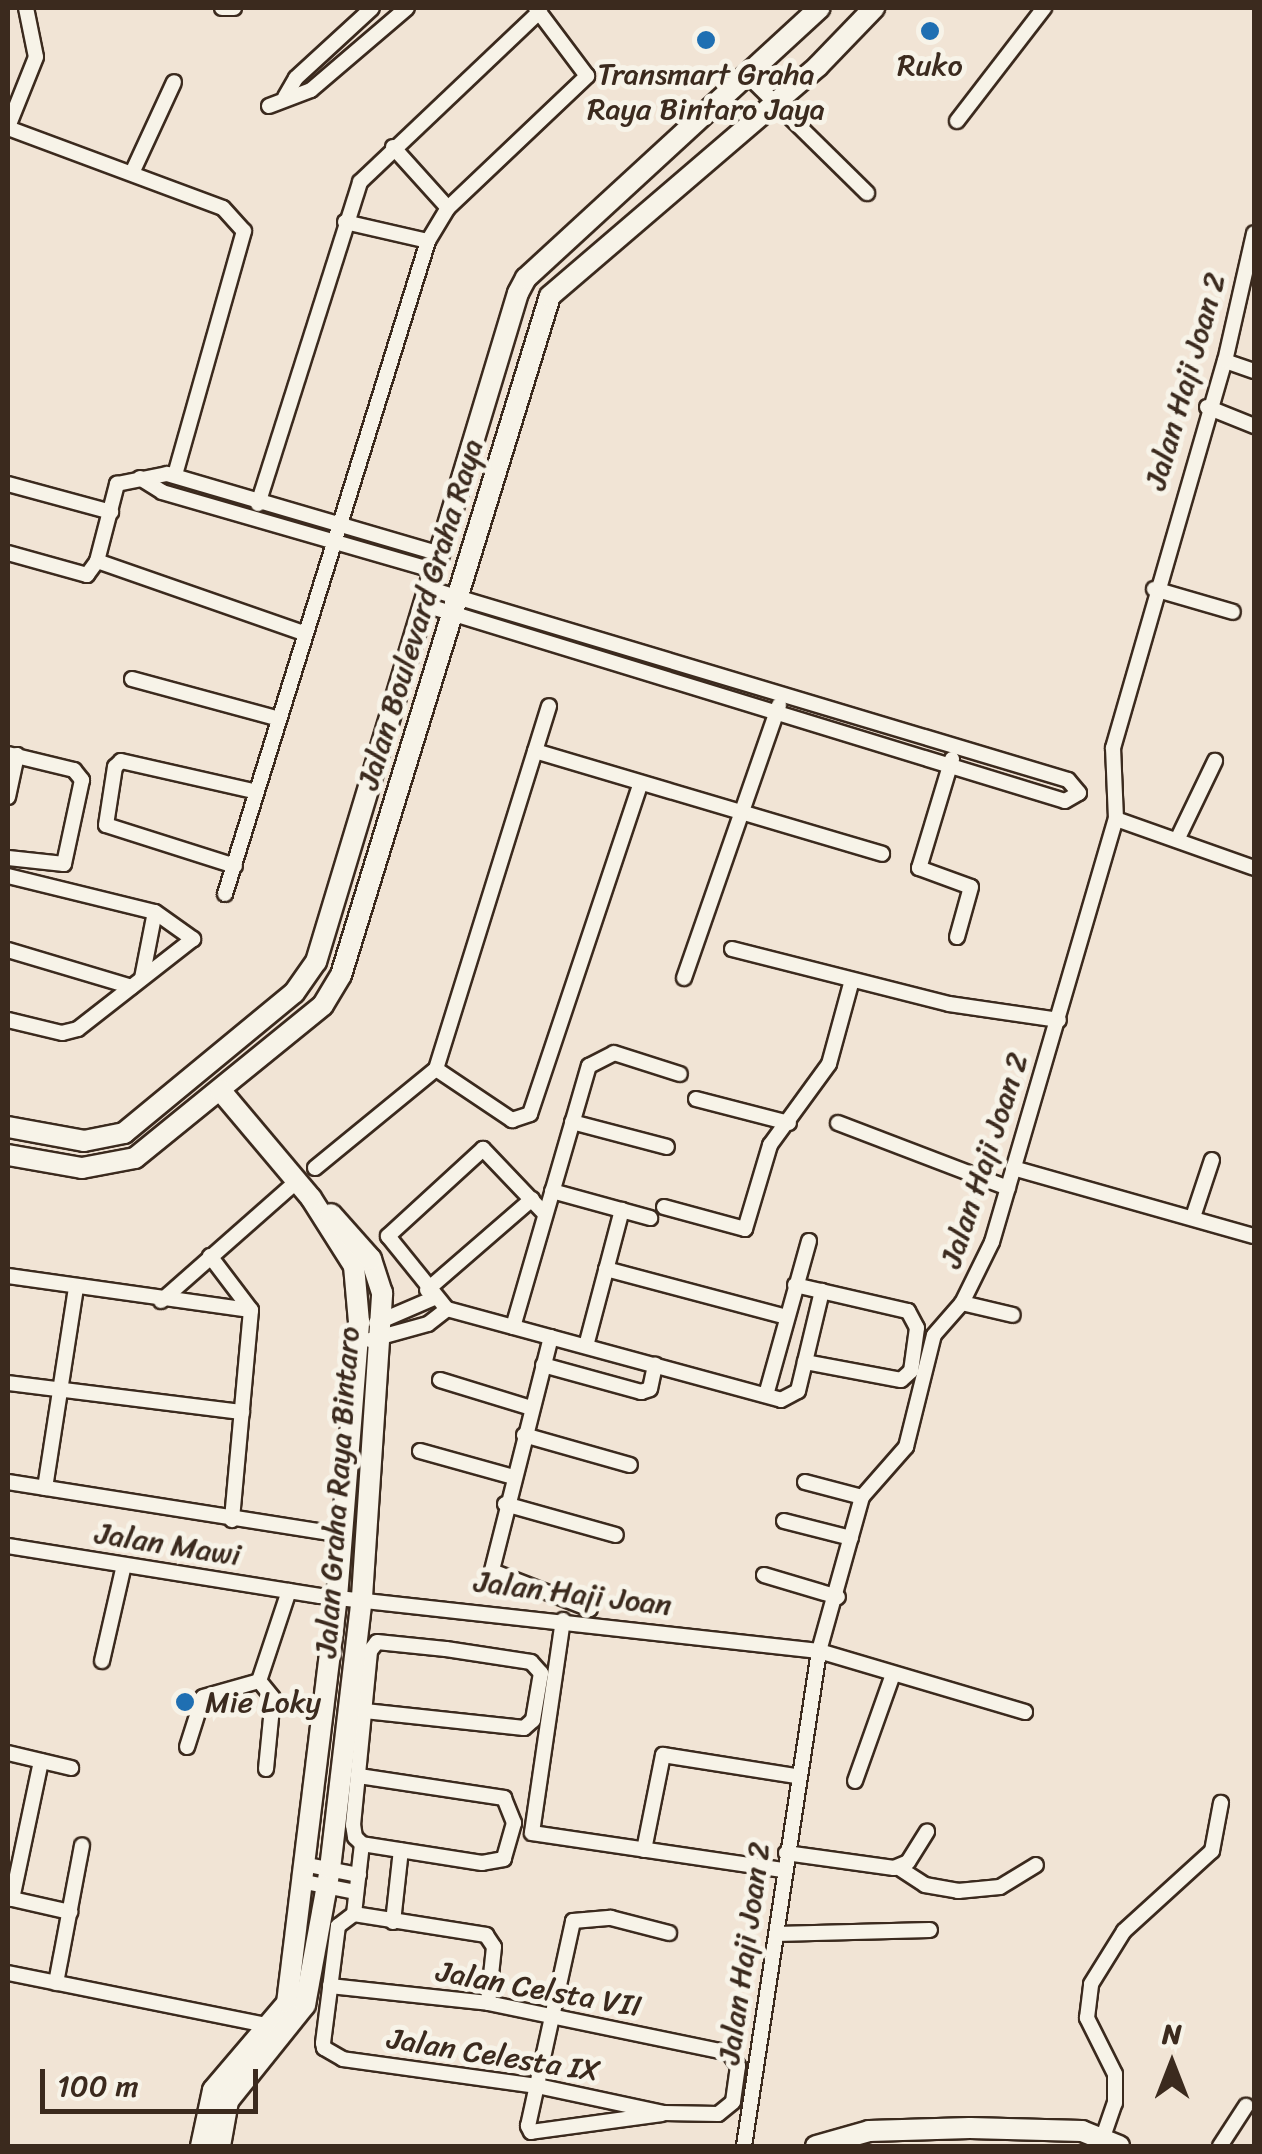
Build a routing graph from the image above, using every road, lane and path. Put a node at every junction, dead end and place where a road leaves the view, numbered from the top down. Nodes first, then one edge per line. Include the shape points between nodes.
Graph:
1 (26, 8) edge
2 (222, 8) edge
3 (234, 8) edge
4 (372, 8) edge
5 (407, 8) edge
6 (820, 8) edge
7 (874, 8) edge
8 (1044, 8) edge
9 (538, 10) edge
10 (748, 76) junction
11 (174, 82) dead end
12 (285, 97) junction
13 (773, 102) junction
14 (269, 106) dead end
15 (957, 121) dead end
16 (8, 128) edge
17 (394, 148) junction
18 (132, 172) junction
19 (868, 193) dead end
20 (448, 208) junction
21 (345, 222) junction
22 (1254, 233) edge
23 (428, 242) junction
24 (1224, 362) junction
25 (1254, 371) edge
26 (1207, 407) junction
27 (1254, 426) edge
28 (175, 475) junction
29 (140, 478) junction
30 (8, 484) edge
31 (258, 504) junction
32 (110, 512) junction
33 (338, 536) junction
34 (8, 552) edge
35 (97, 561) junction
36 (433, 580) junction
37 (1154, 588) junction
38 (456, 604) junction
39 (1233, 612) dead end
40 (304, 632) junction
41 (132, 680) dead end
42 (782, 694) junction
43 (548, 706) dead end
44 (778, 712) junction
45 (279, 719) junction
46 (957, 746) junction
47 (535, 752) junction
48 (12, 754) edge
49 (1214, 761) dead end
50 (950, 766) junction
51 (640, 786) junction
52 (257, 792) junction
53 (8, 797) edge
54 (742, 817) junction
55 (1116, 818) junction
56 (1178, 840) junction
57 (882, 854) dead end
58 (8, 858) edge
59 (234, 866) junction
60 (1254, 868) edge
61 (8, 876) edge
62 (226, 894) dead end
63 (155, 912) junction
64 (957, 938) dead end
65 (732, 949) dead end
66 (8, 950) edge
67 (684, 978) dead end
68 (852, 980) junction
69 (137, 983) junction
70 (8, 1020) edge
71 (1059, 1020) junction
72 (436, 1069) junction
73 (680, 1074) dead end
74 (220, 1091) junction
75 (696, 1099) dead end
76 (572, 1122) junction
77 (790, 1123) junction
78 (838, 1123) dead end
79 (8, 1127) edge
80 (667, 1147) dead end
81 (8, 1155) edge
82 (1212, 1160) dead end
83 (315, 1168) dead end
84 (1013, 1168) junction
85 (297, 1182) junction
86 (1008, 1188) junction
87 (552, 1190) junction
88 (532, 1199) junction
89 (664, 1207) dead end
90 (622, 1210) junction
91 (545, 1214) junction
92 (1193, 1217) junction
93 (650, 1218) dead end
94 (1254, 1236) edge
95 (809, 1240) dead end
96 (210, 1256) junction
97 (606, 1269) junction
98 (8, 1276) edge
99 (796, 1285) junction
100 (76, 1287) junction
101 (822, 1291) junction
102 (430, 1294) junction
103 (161, 1301) junction
104 (962, 1303) junction
105 (447, 1309) junction
106 (250, 1310) junction
107 (1012, 1315) dead end
108 (786, 1317) junction
109 (512, 1327) junction
110 (369, 1331) junction
111 (551, 1337) junction
112 (586, 1346) junction
113 (805, 1362) junction
114 (543, 1365) junction
115 (655, 1365) junction
116 (440, 1380) dead end
117 (8, 1383) edge
118 (60, 1393) junction
119 (766, 1394) junction
120 (532, 1408) junction
121 (242, 1412) junction
122 (524, 1435) junction
123 (420, 1451) dead end
124 (630, 1464) dead end
125 (513, 1477) junction
126 (8, 1482) edge
127 (805, 1482) dead end
128 (45, 1488) junction
129 (862, 1497) junction
130 (505, 1504) junction
131 (232, 1520) junction
132 (784, 1521) dead end
133 (616, 1534) dead end
134 (343, 1535) junction
135 (850, 1538) junction
136 (8, 1546) edge
137 (124, 1565) junction
138 (764, 1575) dead end
139 (289, 1592) junction
140 (328, 1597) junction
141 (838, 1597) junction
142 (362, 1598) junction
143 (590, 1609) dead end
144 (563, 1620) junction
145 (819, 1651) junction
146 (102, 1661) dead end
147 (893, 1674) junction
148 (259, 1681) junction
149 (365, 1712) junction
150 (1025, 1712) dead end
151 (188, 1748) dead end
152 (8, 1754) edge
153 (41, 1761) junction
154 (72, 1768) dead end
155 (266, 1769) dead end
156 (358, 1776) junction
157 (796, 1776) junction
158 (856, 1781) dead end
159 (1222, 1802) dead end
160 (928, 1832) dead end
161 (82, 1844) dead end
162 (362, 1844) junction
163 (401, 1850) junction
164 (644, 1850) junction
165 (786, 1853) junction
166 (1036, 1865) dead end
167 (899, 1868) junction
168 (784, 1870) junction
169 (306, 1874) junction
170 (358, 1875) junction
171 (328, 1878) junction
172 (356, 1892) junction
173 (10, 1898) edge
174 (70, 1912) junction
175 (354, 1914) junction
176 (393, 1922) junction
177 (930, 1930) dead end
178 (669, 1932) dead end
179 (776, 1934) junction
180 (8, 1974) edge
181 (56, 1983) junction
182 (330, 1986) junction
183 (488, 2003) junction
184 (551, 2014) junction
185 (279, 2028) junction
186 (537, 2086) junction
187 (1246, 2106) dead end
188 (725, 2111) joint
189 (664, 2113) junction
190 (1111, 2142) edge
191 (202, 2146) edge
192 (220, 2146) edge
193 (744, 2146) edge
194 (816, 2146) edge
195 (1220, 2146) edge

1 - 16 street via 36,57
2 - 3 street
4 - 12 street via 296,78
5 - 12 street via 312,90
6 - 10 main road, Jalan Boulevard Graha Raya
7 - 13 main road, Jalan Boulevard Graha Raya
8 - 15 street
9 - 17 street
9 - 20 street via 586,76
10 - 13 street
10 - 36 main road, Jalan Boulevard Graha Raya via 526,278
11 - 18 street
12 - 14 street
13 - 19 street
13 - 38 main road, Jalan Boulevard Graha Raya via 550,296
16 - 18 street
17 - 20 street
17 - 21 street via 360,182
18 - 28 street via 223,208 239,221 244,244
20 - 23 street
21 - 23 street
21 - 31 street
22 - 24 street, Jalan Haji Joan 2
23 - 33 street
24 - 25 street
24 - 26 street, Jalan Haji Joan 2
26 - 27 street
26 - 37 street, Jalan Haji Joan 2
28 - 29 street
28 - 31 street
29 - 32 street via 117,484
29 - 33 street via 162,492
30 - 32 street
31 - 33 street
32 - 35 street
33 - 36 street
33 - 40 street
34 - 35 street via 87,575
35 - 40 street
36 - 38 street
36 - 79 main road, Jalan Boulevard Graha Raya via 316,962 294,992 211,1068 124,1133 84,1141
37 - 39 street
37 - 55 street, Jalan Haji Joan 2 via 1112,748
38 - 42 street
38 - 44 street
38 - 74 main road, Jalan Boulevard Graha Raya via 341,975 323,1005
40 - 45 street
41 - 45 street
42 - 44 street
42 - 46 street
43 - 47 street
44 - 50 street
44 - 54 street
45 - 52 street
46 - 50 street
46 - 50 street via 1072,781 1079,793 1065,801
47 - 51 street
47 - 72 street
48 - 53 street
48 - 58 street via 74,770 82,780 64,864
49 - 56 street
50 - 64 street via 919,868 971,887
51 - 54 street
51 - 72 street via 530,1114 512,1120
52 - 59 street
52 - 59 street via 121,761 115,767 106,825
54 - 57 street
54 - 67 street
55 - 56 street
55 - 71 street, Jalan Haji Joan 2
56 - 60 street
59 - 62 street
61 - 63 street
63 - 69 street
63 - 69 street via 192,939
65 - 68 street
66 - 69 street
68 - 71 street
68 - 77 street via 828,1064
69 - 70 street via 62,1033
71 - 84 street, Jalan Haji Joan 2
72 - 83 street
73 - 76 street via 614,1053 599,1056 589,1066
74 - 81 main road, Jalan Boulevard Graha Raya via 146,1152 116,1165 82,1168
74 - 85 main road, Jalan Graha Raya Bintaro
75 - 77 street
76 - 80 street
76 - 87 street
77 - 89 street via 770,1146 746,1228
78 - 86 street
82 - 92 street
84 - 86 street, Jalan Haji Joan 2
84 - 92 street
85 - 96 street
85 - 110 main road, Jalan Graha Raya Bintaro via 372,1260 382,1293
86 - 104 street, Jalan Haji Joan 2 via 980,1273
87 - 90 street
87 - 91 street
88 - 91 street
88 - 102 street
88 - 102 street via 491,1152 477,1152 389,1231
90 - 93 street
90 - 97 street
91 - 109 street
92 - 94 street
95 - 99 street
96 - 103 street
96 - 106 street
97 - 108 street
97 - 112 street
98 - 100 street
99 - 101 street
99 - 108 street
100 - 103 street
100 - 118 street
101 - 113 street
101 - 113 street via 912,1314 915,1354 908,1375 895,1382
102 - 105 street
102 - 110 street
103 - 106 street
104 - 107 street
104 - 129 street, Jalan Haji Joan 2 via 934,1334 906,1447
105 - 109 street
105 - 110 street via 428,1324
106 - 121 street
108 - 119 street
109 - 111 street
110 - 134 main road, Jalan Graha Raya Bintaro
110 - 142 main road, Jalan Graha Raya Bintaro
111 - 112 street
111 - 114 street
112 - 115 street
113 - 119 street via 792,1398
114 - 115 street via 641,1392 650,1390
114 - 120 street
115 - 119 street
116 - 120 street
117 - 118 street
118 - 121 street
118 - 128 street
120 - 122 street
121 - 131 street
122 - 124 street
122 - 125 street
123 - 125 street
125 - 130 street
126 - 128 street
127 - 129 street
128 - 131 street
129 - 135 street, Jalan Haji Joan 2
130 - 133 street
130 - 143 street via 492,1571
131 - 134 street
132 - 135 street
134 - 140 main road, Jalan Graha Raya Bintaro
135 - 141 street, Jalan Haji Joan 2
136 - 137 street, Jalan Mawi
137 - 139 street, Jalan Mawi
137 - 146 street
138 - 141 street
139 - 140 street, Jalan Mawi
139 - 148 street
140 - 142 street, Jalan Haji Joan
140 - 169 main road, Jalan Graha Raya Bintaro
141 - 145 street, Jalan Haji Joan 2
142 - 144 street, Jalan Haji Joan
142 - 171 main road, Jalan Graha Raya Bintaro
144 - 145 street, Jalan Haji Joan
144 - 164 street via 531,1830 539,1837
145 - 147 street, Jalan Haji Joan
145 - 157 street, Jalan Haji Joan 2
147 - 150 street, Jalan Haji Joan
147 - 158 street
148 - 151 street via 203,1697
148 - 155 street via 273,1698
149 - 149 street via 377,1642 531,1662 541,1673 533,1720 524,1728
149 - 156 street
152 - 153 street
153 - 154 street
153 - 173 street
156 - 162 street via 352,1831
156 - 163 street via 497,1796 510,1804 511,1842 499,1861
157 - 164 street via 663,1755
157 - 165 street, Jalan Haji Joan 2
159 - 190 street via 1212,1851 1124,1931 1090,1984 1087,2018 1115,2074
160 - 167 street
161 - 174 street
162 - 163 street
162 - 170 street
163 - 176 street
164 - 168 street
165 - 167 street
165 - 168 street, Jalan Haji Joan 2
166 - 167 street via 1000,1887 958,1891 925,1885
168 - 179 street, Jalan Haji Joan 2
169 - 171 street
169 - 185 main road, Jalan Graha Raya Bintaro
170 - 171 street
170 - 172 street
171 - 172 street
171 - 185 main road, Jalan Graha Raya Bintaro via 305,2006
172 - 175 street
173 - 174 street
174 - 181 street
175 - 176 street
175 - 182 street via 338,1926
176 - 183 street via 490,1938
177 - 179 street
178 - 184 street via 578,1917
179 - 193 street, Jalan Haji Joan 2
180 - 181 street
181 - 185 street
182 - 183 street, Jalan Celsta VII
182 - 186 street, Jalan Celesta IX via 322,2043 343,2059
183 - 184 street, Jalan Celsta VII
184 - 186 street
184 - 188 street, Jalan Celsta VII via 736,2058 733,2102
185 - 191 main road, Jalan Graha Raya Bintaro via 213,2090
185 - 192 main road, Jalan Graha Raya Bintaro via 228,2101
186 - 189 street, Jalan Celesta IX
186 - 189 street, Jalan Celesta IX via 528,2130
187 - 195 street
188 - 189 street, Jalan Celesta IX
190 - 194 main road via 1082,2131 936,2129 869,2131

